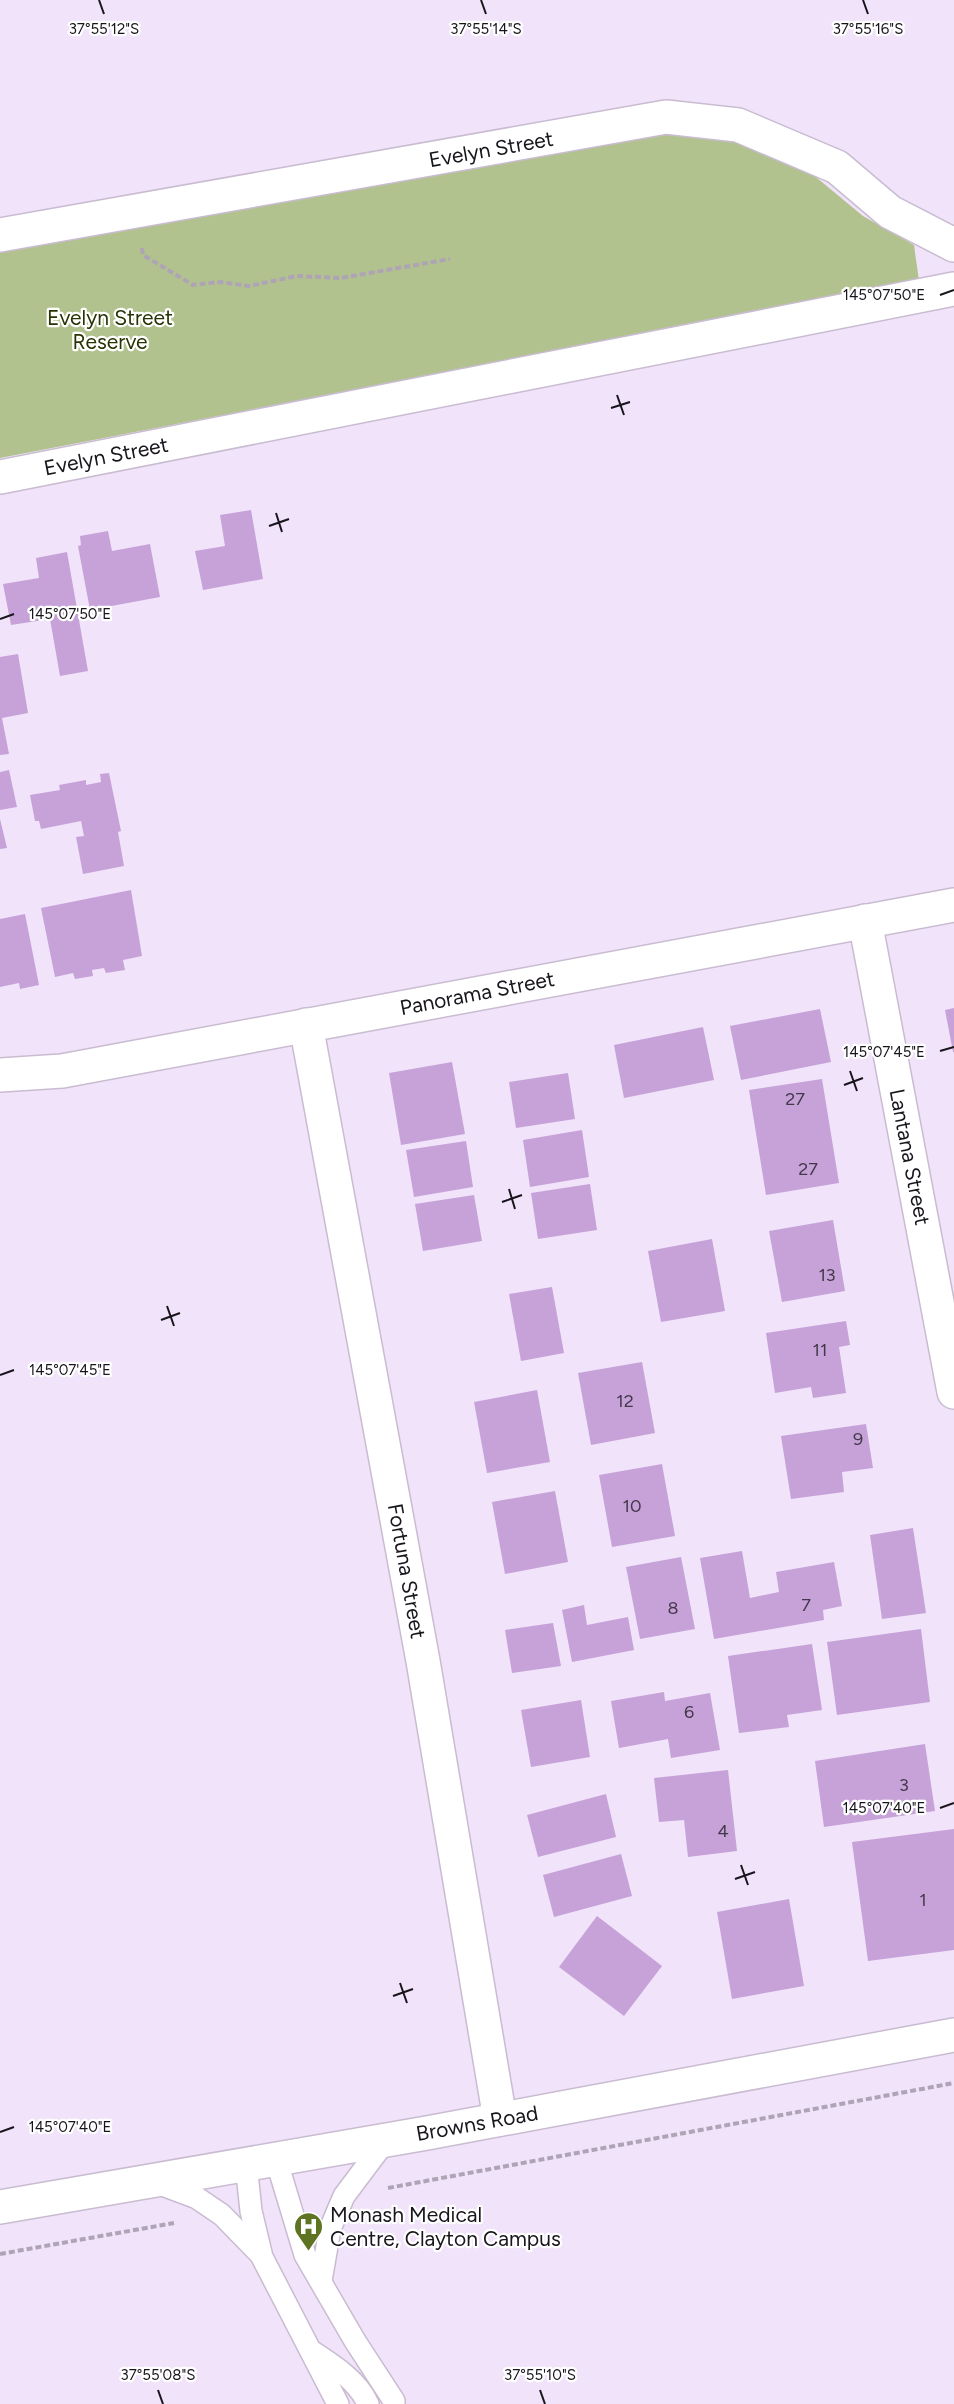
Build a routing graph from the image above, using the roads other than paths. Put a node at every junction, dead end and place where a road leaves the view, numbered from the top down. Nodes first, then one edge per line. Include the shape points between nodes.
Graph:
1 (0, 235) edge
2 (954, 245) edge
3 (954, 289) edge
4 (0, 477) edge
5 (954, 905) edge
6 (865, 921) junction
7 (306, 1025) junction
8 (0, 1075) edge
9 (954, 1392) edge
10 (954, 2035) edge
11 (500, 2119) junction
12 (386, 2140) junction
13 (261, 2162) junction
14 (151, 2181) junction
15 (0, 2207) edge
16 (262, 2257) junction
17 (321, 2281) junction
18 (311, 2351) junction
19 (338, 2404) edge
20 (368, 2404) edge
21 (394, 2404) edge

1 - 2 street, Evelyn Street via 666,117 738,124 837,167 890,212
3 - 4 street, Evelyn Street
5 - 6 street, Panorama Street
6 - 7 street, Panorama Street
6 - 9 street, Lantana Street
7 - 8 street, Panorama Street via 62,1071
7 - 11 street, Fortuna Street via 423,1660
10 - 11 street, Browns Road
11 - 12 street, Browns Road
12 - 13 street, Browns Road
12 - 17 lane via 344,2196 330,2229
13 - 14 street, Browns Road
13 - 16 lane via 251,2211
13 - 17 lane
14 - 15 street, Browns Road
14 - 16 lane via 190,2194 222,2214
16 - 18 lane
17 - 21 lane
18 - 19 lane
18 - 20 lane via 338,2368

